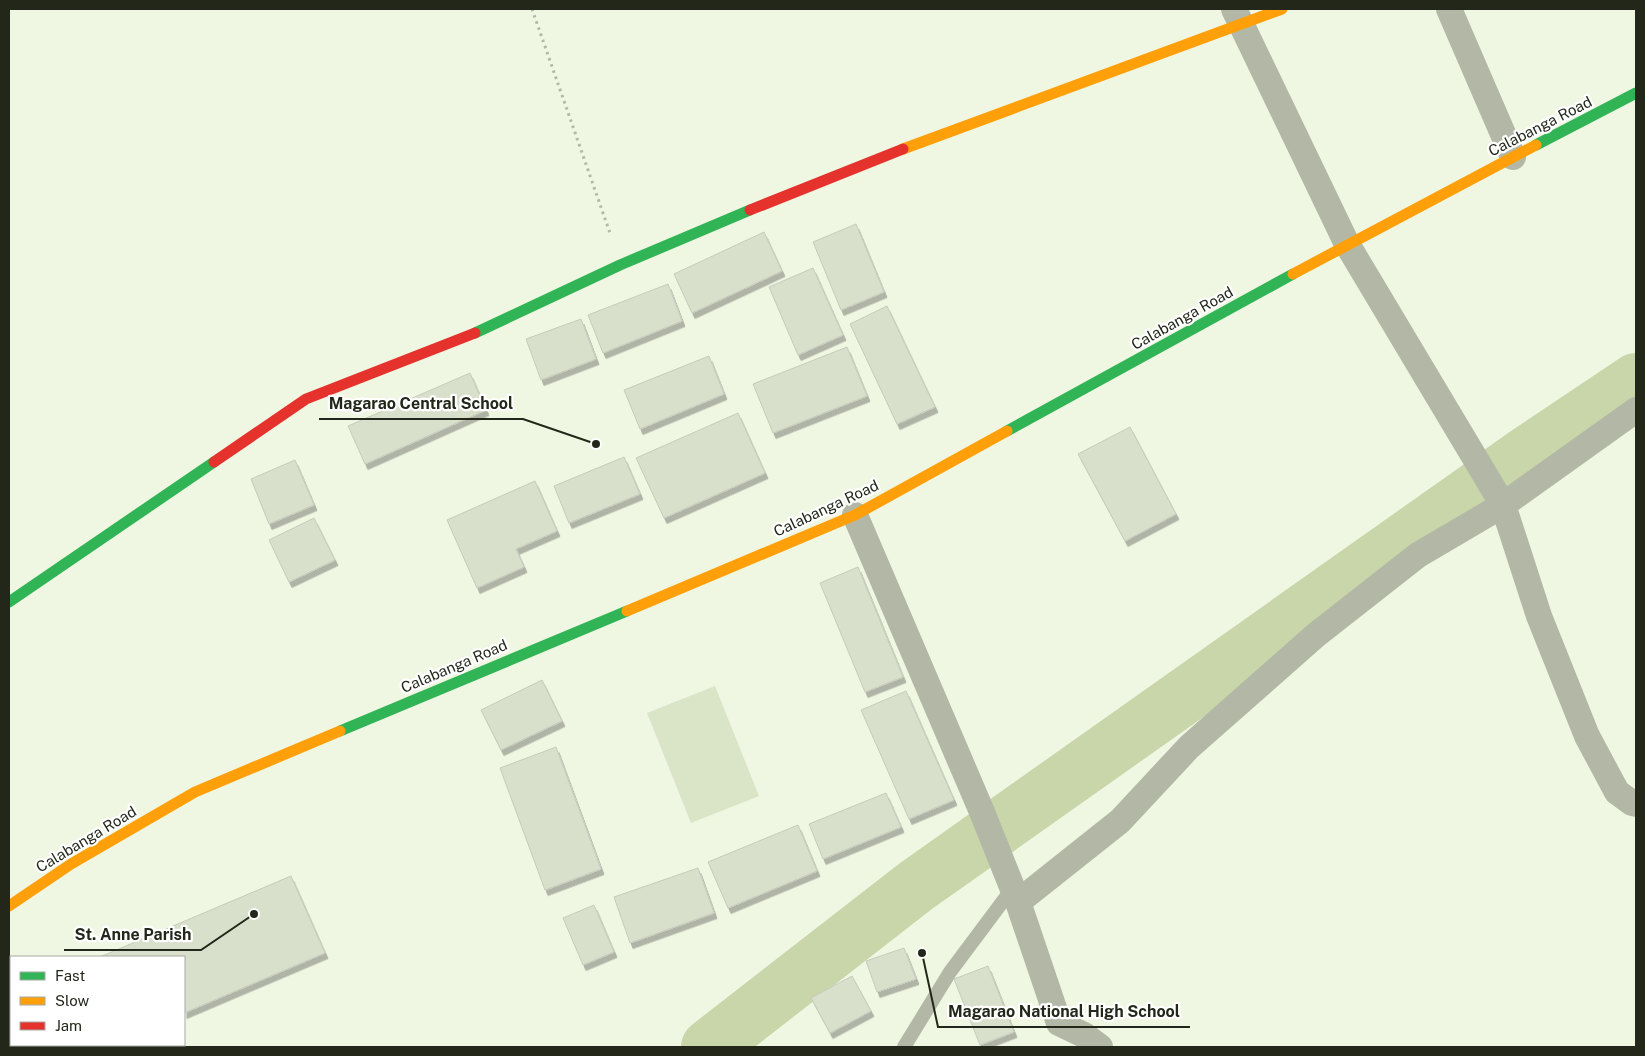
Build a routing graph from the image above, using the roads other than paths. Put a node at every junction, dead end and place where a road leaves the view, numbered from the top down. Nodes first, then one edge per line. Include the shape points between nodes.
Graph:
1 (1282, 9) edge
2 (1449, 9) edge
3 (1237, 17) edge
4 (1636, 93) edge
5 (1513, 157) junction
6 (1348, 244) junction
7 (1636, 410) edge
8 (1500, 502) junction
9 (855, 515) junction
10 (9, 602) edge
11 (1636, 804) edge
12 (1015, 896) junction
13 (9, 906) edge
14 (904, 1047) edge
15 (1100, 1047) edge

1 - 3 main road
2 - 5 street
3 - 6 street
3 - 10 main road via 854,167 620,265 481,331 306,400
4 - 5 main road, Calabanga Road
5 - 6 main road, Calabanga Road
6 - 8 street
6 - 9 main road, Calabanga Road
7 - 8 street
8 - 11 street via 1539,616 1587,736 1617,792
8 - 12 street via 1418,555 1316,635 1189,747 1120,821
9 - 12 street
9 - 13 main road, Calabanga Road via 195,792 71,864
12 - 14 lane via 950,972
12 - 15 street via 1059,1023 1084,1034

